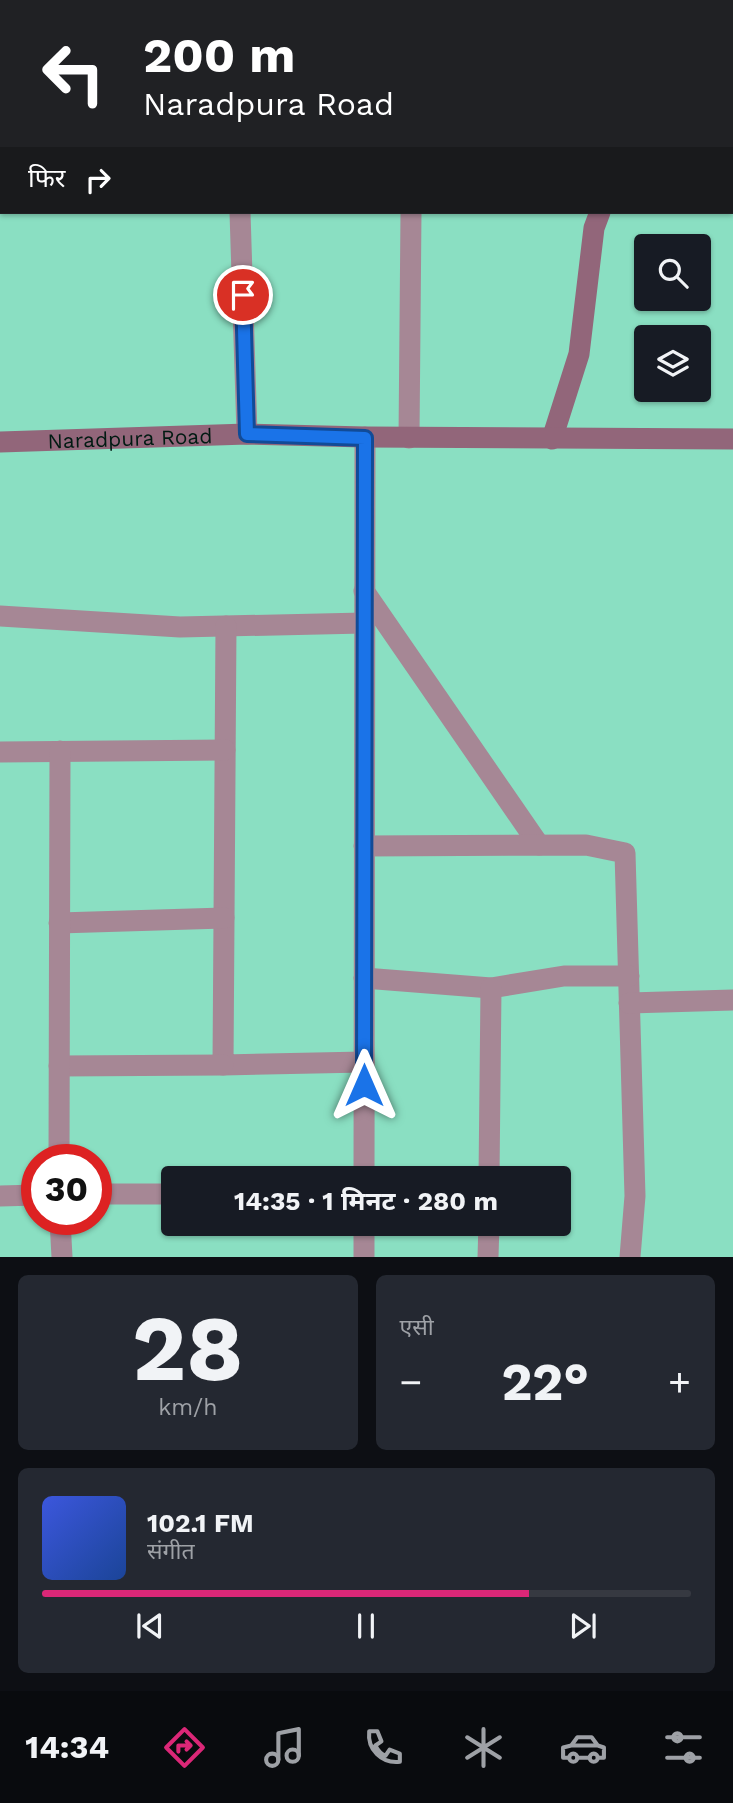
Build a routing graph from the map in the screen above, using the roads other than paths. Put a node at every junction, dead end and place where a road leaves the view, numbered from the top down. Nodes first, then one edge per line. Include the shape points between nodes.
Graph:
1 (240, 214) edge
2 (411, 214) edge
3 (599, 214) edge
4 (247, 434) junction
5 (365, 438) junction
6 (409, 438) junction
7 (552, 439) junction
8 (733, 439) edge
9 (0, 442) edge
10 (364, 591) junction
11 (0, 616) edge
12 (364, 623) junction
13 (226, 626) junction
14 (225, 750) junction
15 (60, 751) junction
16 (0, 752) edge
17 (538, 845) junction
18 (364, 846) junction
19 (224, 918) junction
20 (60, 923) junction
21 (629, 976) junction
22 (364, 978) junction
23 (491, 988) junction
24 (733, 1000) edge
25 (629, 1003) junction
26 (364, 1062) junction
27 (223, 1065) junction
28 (59, 1066) junction
29 (59, 1144) edge
30 (364, 1166) edge
31 (489, 1166) edge
32 (112, 1194) edge
33 (161, 1194) edge
34 (21, 1195) edge
35 (0, 1196) edge
36 (61, 1235) edge
37 (364, 1236) edge
38 (489, 1236) edge
39 (62, 1257) edge
40 (364, 1257) edge
41 (488, 1257) edge
42 (630, 1257) edge

1 - 4 street
2 - 6 street
3 - 7 street via 579,354
4 - 5 street, Naradpura Road
4 - 9 street, Naradpura Road
5 - 6 street, Naradpura Road
5 - 10 street
6 - 7 street, Naradpura Road
7 - 8 street, Naradpura Road
10 - 12 street
10 - 17 street
11 - 13 street
12 - 13 street
12 - 18 street
13 - 14 street
14 - 15 street
14 - 19 street
15 - 16 street
15 - 20 street
17 - 18 street
17 - 21 street via 586,845 625,853
18 - 22 street
19 - 20 street
19 - 27 street
20 - 28 street
21 - 23 street via 564,976
21 - 25 street
22 - 23 street
22 - 26 street
23 - 31 street
24 - 25 street
25 - 42 street via 635,1196
26 - 27 street
26 - 30 street
27 - 28 street
28 - 29 street
32 - 33 street
34 - 35 street
36 - 39 street
37 - 40 street
38 - 41 street

